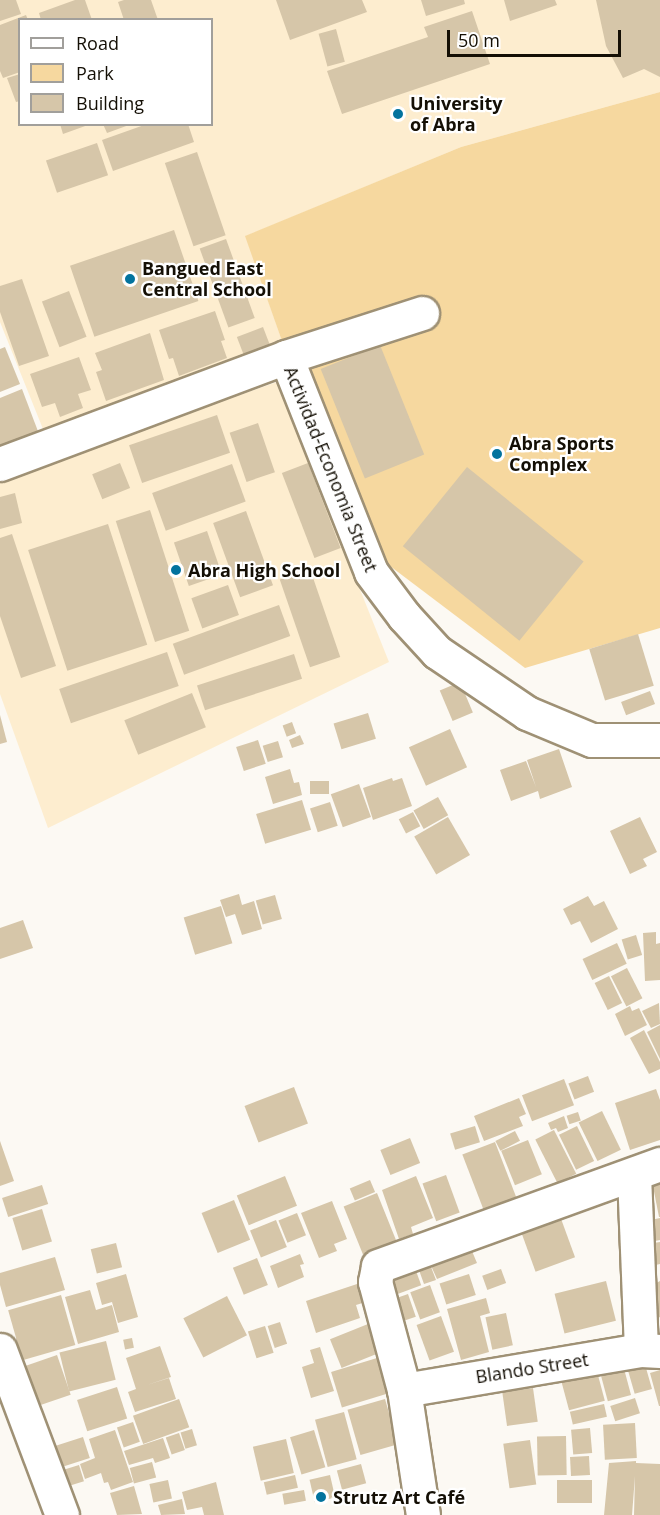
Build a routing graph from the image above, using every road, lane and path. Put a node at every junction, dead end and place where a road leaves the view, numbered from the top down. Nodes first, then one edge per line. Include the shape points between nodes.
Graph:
1 (422, 313) dead end
2 (286, 357) junction
3 (0, 464) edge
4 (660, 740) edge
5 (647, 1170) edge
6 (0, 1350) edge
7 (650, 1351) edge
8 (404, 1390) junction
9 (62, 1515) edge
10 (423, 1515) edge

1 - 2 street
2 - 3 street, Actividad-Economia Street
2 - 4 street, Actividad-Economia Street via 371,572 437,652 527,713 592,740
5 - 7 street
5 - 8 street via 378,1266 375,1282
6 - 9 street
7 - 8 street, Blando Street
8 - 10 street

